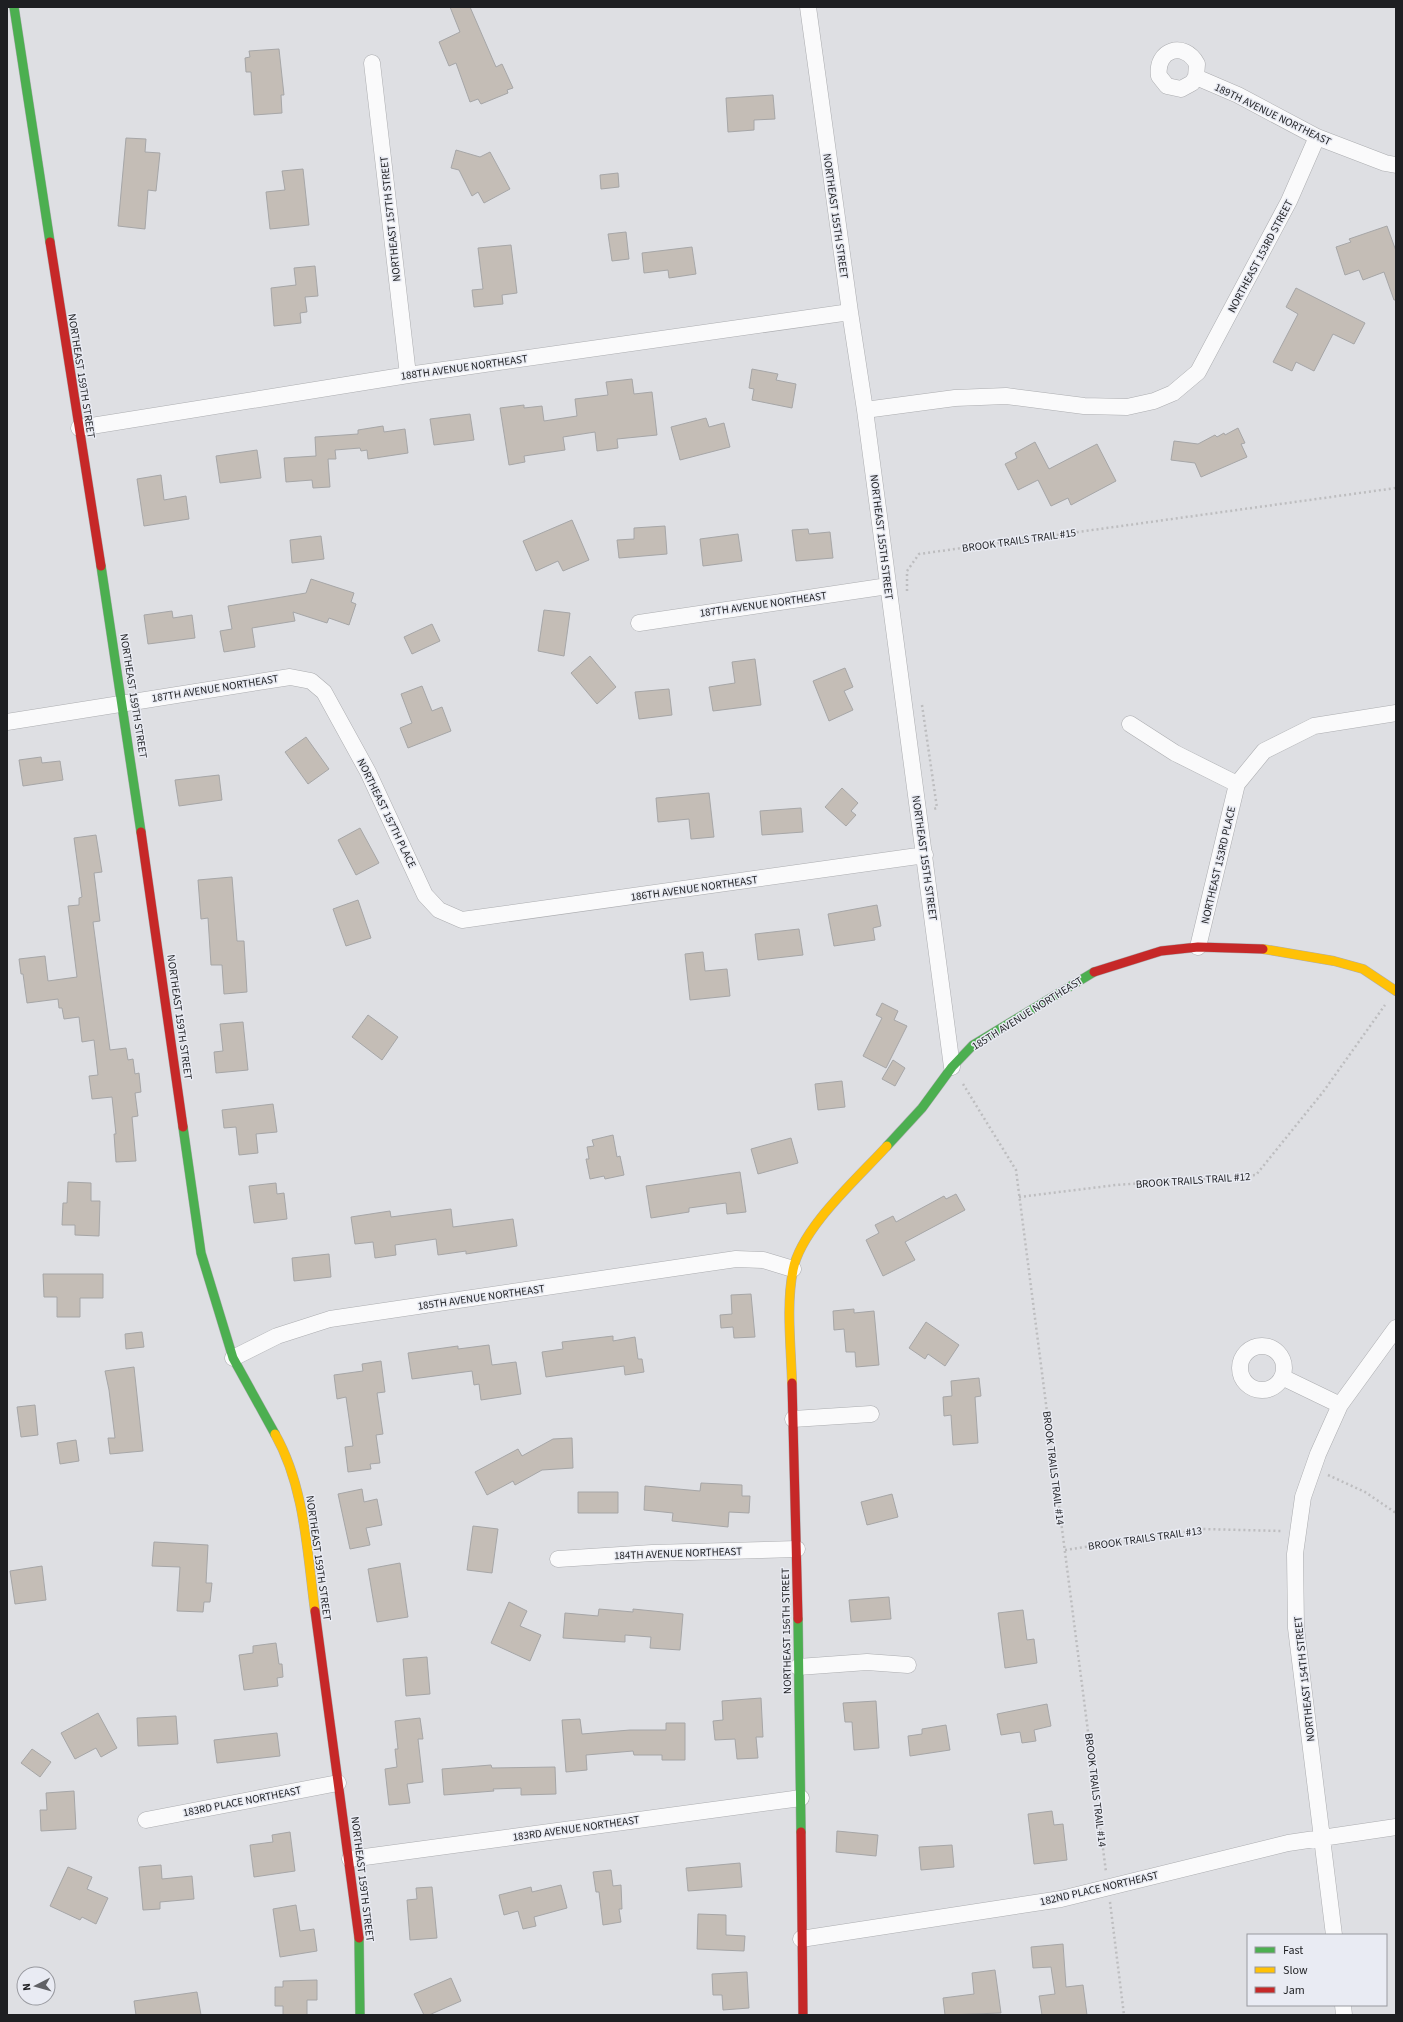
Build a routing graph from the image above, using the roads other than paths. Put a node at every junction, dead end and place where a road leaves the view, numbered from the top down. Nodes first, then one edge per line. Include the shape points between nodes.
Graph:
1 (14, 7) edge
2 (808, 7) edge
3 (372, 63) dead end
4 (1196, 77) dead end
5 (1317, 137) junction
6 (1396, 164) edge
7 (850, 312) junction
8 (408, 375) junction
9 (865, 410) junction
10 (79, 428) junction
11 (888, 586) junction
12 (639, 623) dead end
13 (324, 692) joint
14 (123, 703) junction
15 (1396, 713) edge
16 (7, 722) edge
17 (1130, 724) dead end
18 (1237, 784) junction
19 (925, 855) junction
20 (462, 920) joint
21 (1198, 947) junction
22 (1396, 990) edge
23 (952, 1067) junction
24 (801, 1248) joint
25 (793, 1269) junction
26 (1396, 1328) edge
27 (233, 1358) junction
28 (1282, 1377) dead end
29 (1340, 1405) junction
30 (871, 1414) dead end
31 (793, 1419) junction
32 (797, 1550) junction
33 (558, 1560) dead end
34 (908, 1665) dead end
35 (798, 1667) junction
36 (338, 1783) junction
37 (801, 1798) junction
38 (146, 1820) dead end
39 (1396, 1827) edge
40 (1323, 1837) junction
41 (350, 1859) junction
42 (1334, 1934) edge
43 (801, 1939) junction
44 (360, 2015) edge
45 (803, 2015) edge

1 - 10 street, NORTHEAST 159TH STREET
2 - 7 street, NORTHEAST 155TH STREET
3 - 8 street, NORTHEAST 157TH STREET
4 - 5 street, 189TH AVENUE NORTHEAST
5 - 6 street, 189TH AVENUE NORTHEAST via 1385,163
5 - 9 street, NORTHEAST 153RD STREET via 1289,201 1198,372 1173,393 1154,401 1127,407 1084,406 1006,396 955,398
7 - 8 street, 188TH AVENUE NORTHEAST
7 - 9 street, NORTHEAST 155TH STREET
8 - 10 street, 188TH AVENUE NORTHEAST
9 - 11 street, NORTHEAST 155TH STREET
10 - 14 street, NORTHEAST 159TH STREET
11 - 12 street, 187TH AVENUE NORTHEAST
11 - 19 street, NORTHEAST 155TH STREET
13 - 14 street, 187TH AVENUE NORTHEAST via 311,681 290,677
13 - 20 street, NORTHEAST 157TH PLACE via 368,772 425,894 439,910
14 - 16 street, 187TH AVENUE NORTHEAST
14 - 27 street, NORTHEAST 159TH STREET via 201,1253
15 - 18 street via 1314,726 1264,751
17 - 18 street via 1174,754
18 - 21 street, NORTHEAST 153RD PLACE
19 - 20 street, 186TH AVENUE NORTHEAST
19 - 23 street, NORTHEAST 155TH STREET
21 - 22 street via 1265,949 1334,961 1363,969
21 - 23 street, 185TH AVENUE NORTHEAST via 1161,951 1090,973 973,1045
23 - 24 street, 185TH AVENUE NORTHEAST via 922,1108 818,1221
24 - 25 street, NORTHEAST 156TH STREET
25 - 27 street, 185TH AVENUE NORTHEAST via 763,1260 736,1260 330,1319 277,1336
25 - 31 street, NORTHEAST 156TH STREET via 790,1305
26 - 29 street, NORTHEAST 154TH STREET
27 - 36 street, NORTHEAST 159TH STREET via 282,1448 300,1502
28 - 29 street
29 - 40 street, NORTHEAST 154TH STREET via 1303,1498 1295,1554 1296,1628
30 - 31 street
31 - 32 street, NORTHEAST 156TH STREET
32 - 33 street, 184TH AVENUE NORTHEAST via 652,1553
32 - 35 street, NORTHEAST 156TH STREET
34 - 35 street via 867,1662
35 - 37 street, NORTHEAST 156TH STREET
36 - 38 street, 183RD PLACE NORTHEAST
36 - 41 street, NORTHEAST 159TH STREET
37 - 41 street, 183RD AVENUE NORTHEAST
37 - 43 street, NORTHEAST 156TH STREET
39 - 40 street, 182ND PLACE NORTHEAST
40 - 42 street, NORTHEAST 154TH STREET
40 - 43 street, 182ND PLACE NORTHEAST via 1288,1843 1061,1899
41 - 44 street, NORTHEAST 159TH STREET via 359,1933
43 - 45 street, NORTHEAST 156TH STREET

